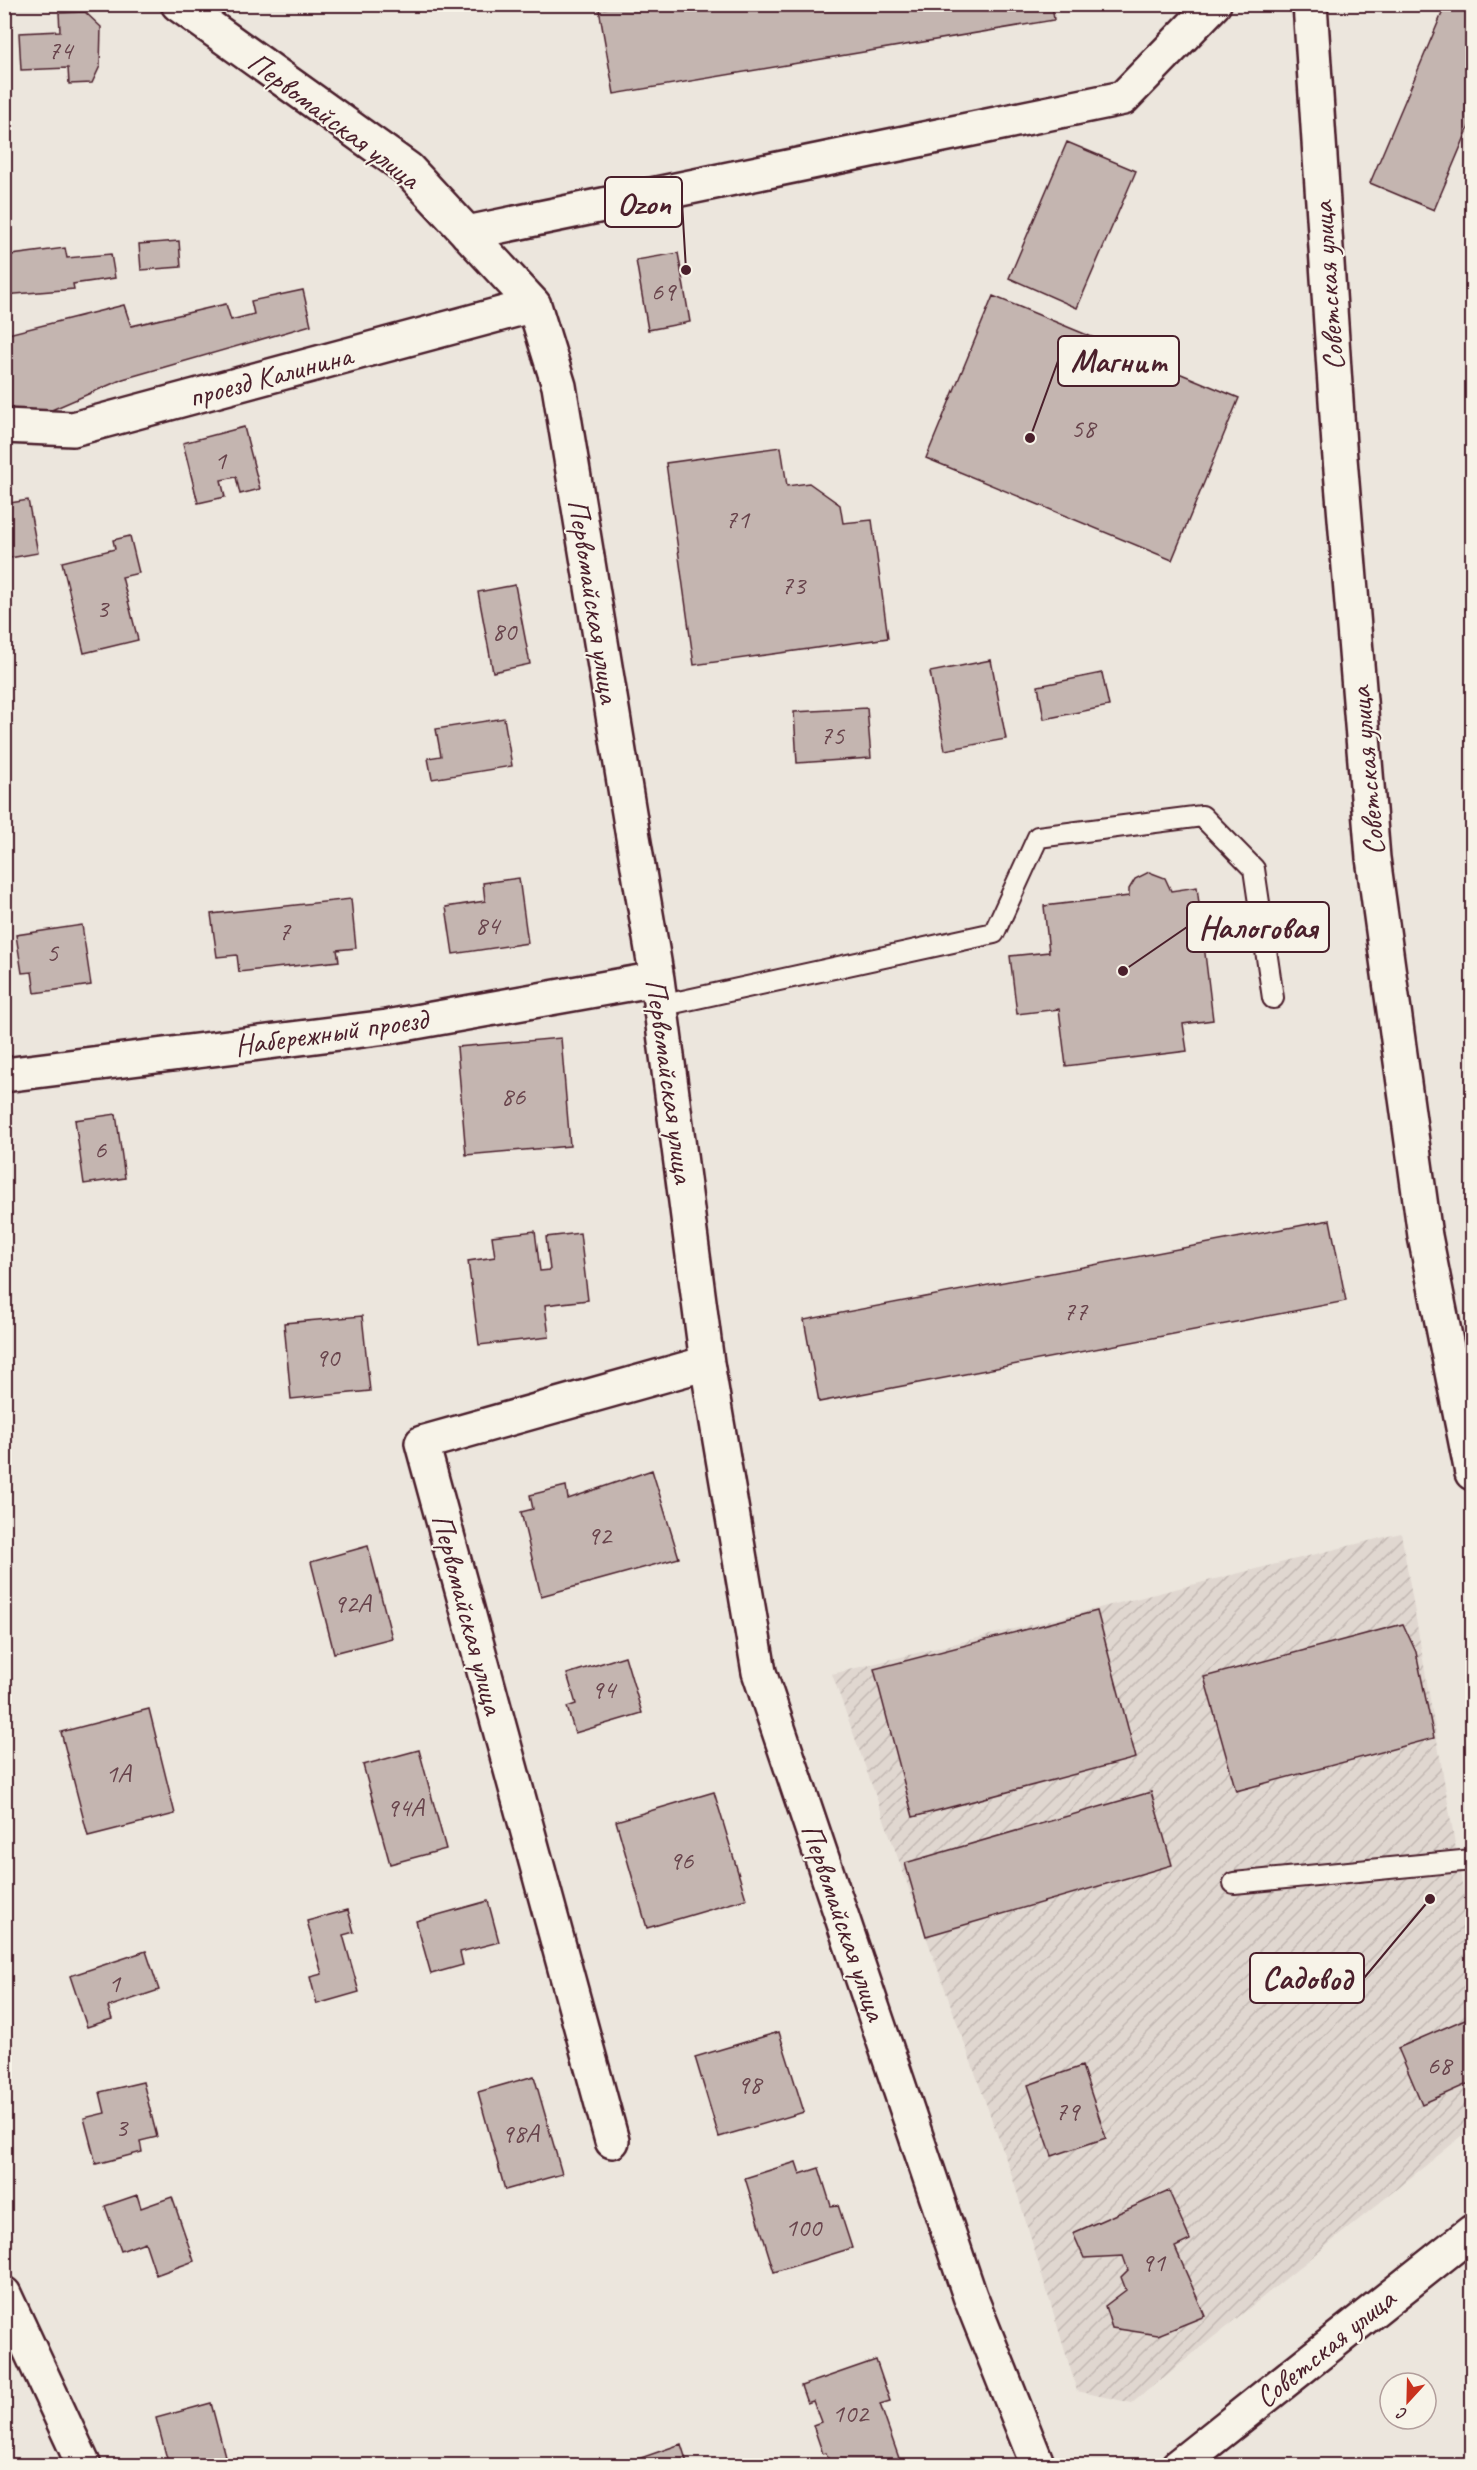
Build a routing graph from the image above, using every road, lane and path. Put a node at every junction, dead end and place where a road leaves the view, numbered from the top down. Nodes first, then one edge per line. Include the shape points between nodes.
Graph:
1 (178, 4) edge
2 (1214, 4) edge
3 (1310, 4) edge
4 (467, 233) junction
5 (534, 305) junction
6 (4, 426) edge
7 (658, 992) junction
8 (1273, 998) dead end
9 (4, 1075) edge
10 (707, 1363) junction
11 (1473, 1473) edge
12 (1473, 1860) edge
13 (1233, 1883) dead end
14 (612, 2142) dead end
15 (1473, 2232) edge
16 (4, 2294) edge
17 (84, 2466) edge
18 (1038, 2466) edge
19 (1178, 2466) edge

1 - 4 street, Первомайская улица via 408,169
2 - 4 street via 1123,98
3 - 11 street, Советская улица via 1340,458 1373,858 1425,1236
4 - 5 street, Первомайская улица
5 - 6 street, проезд Калинина via 73,429
5 - 7 street, Первомайская улица via 559,386
7 - 8 lane via 994,933 1038,837 1202,816 1254,869
7 - 9 street, Набережный проезд
7 - 10 street, Первомайская улица
10 - 14 street, Первомайская улица via 422,1443
10 - 18 street, Первомайская улица via 759,1672 970,2296
12 - 13 lane
15 - 19 street, Советская улица
16 - 17 street

